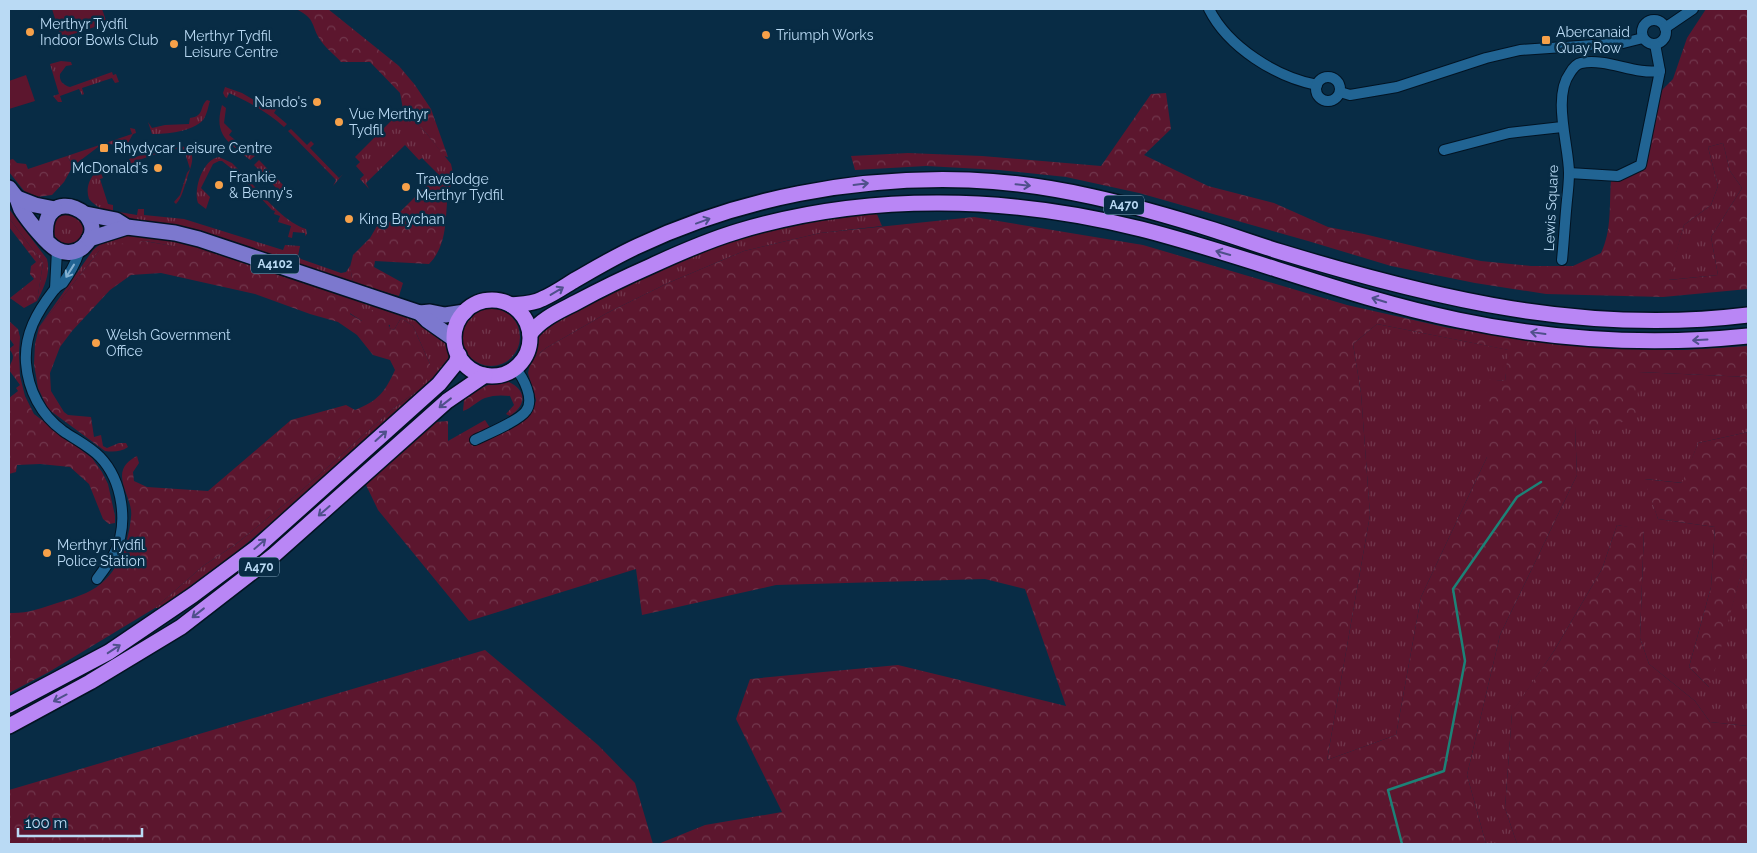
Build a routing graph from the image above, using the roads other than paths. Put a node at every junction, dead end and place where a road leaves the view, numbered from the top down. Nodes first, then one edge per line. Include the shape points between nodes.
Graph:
1 (1209, 9) edge
2 (1693, 9) edge
3 (1665, 28) junction
4 (1643, 38) junction
5 (1655, 44) junction
6 (1660, 71) junction
7 (1317, 85) junction
8 (1340, 92) junction
9 (1562, 127) junction
10 (1444, 150) dead end
11 (1569, 173) junction
12 (13, 193) edge
13 (55, 209) junction
14 (86, 214) junction
15 (126, 227) junction
16 (46, 239) junction
17 (85, 244) junction
18 (57, 250) junction
19 (1562, 260) dead end
20 (55, 289) junction
21 (511, 305) junction
22 (420, 312) junction
23 (465, 312) junction
24 (1748, 315) edge
25 (530, 334) junction
26 (1748, 336) edge
27 (454, 339) junction
28 (459, 356) junction
29 (515, 368) junction
30 (485, 375) junction
31 (475, 440) dead end
32 (97, 579) dead end
33 (9, 705) edge
34 (9, 726) edge

1 - 7 street via 1215,21 1253,56 1280,74
2 - 3 street
3 - 4 street via 1658,21 1648,22 1642,30
3 - 5 street via 1664,38
4 - 5 street
4 - 8 street via 1623,43 1520,50 1397,87 1350,94
5 - 6 street
6 - 9 street, Lewis Square via 1579,63 1566,78
6 - 11 street via 1641,166 1618,176
7 - 8 street via 1322,79 1333,78 1339,84
7 - 8 street via 1318,96 1324,101 1336,99
9 - 10 street via 1509,133
9 - 11 street, Lewis Square
11 - 19 street, Lewis Square
12 - 13 main road via 34,205
12 - 16 main road via 20,209
13 - 14 main road via 74,206
13 - 16 main road via 46,220
14 - 15 main road, A4102 via 116,220
14 - 17 main road via 91,227
15 - 17 main road, A4102
15 - 22 main road, A4102 via 199,239
16 - 18 main road
17 - 18 main road via 73,252
17 -> 20 street
18 - 20 street
20 - 32 street via 28,332 28,378 38,405 49,418 101,458 116,482 122,506 120,533 115,553
21 - 23 highway via 488,300
21 -> 24 highway, A470 via 541,300 636,246 758,202 837,187 925,179 972,180 1052,189 1156,213 1395,285 1541,314 1632,321
21 - 25 highway via 524,317
22 - 23 main road, A4102 via 445,315
22 - 27 main road, A4102
23 - 27 highway via 457,324
26 -> 25 highway, A470 via 1676,341 1592,339 1488,326 1394,305 1141,229 1096,219 960,203 858,207 738,231 613,283 546,318
25 - 29 highway via 527,352
27 - 28 highway
28 - 30 highway via 472,370
33 -> 28 highway, A470 via 110,652 256,548 439,384
29 - 30 highway via 501,374
29 - 31 street via 528,394 526,411
30 -> 34 highway, A470 via 447,401 273,556 181,627

